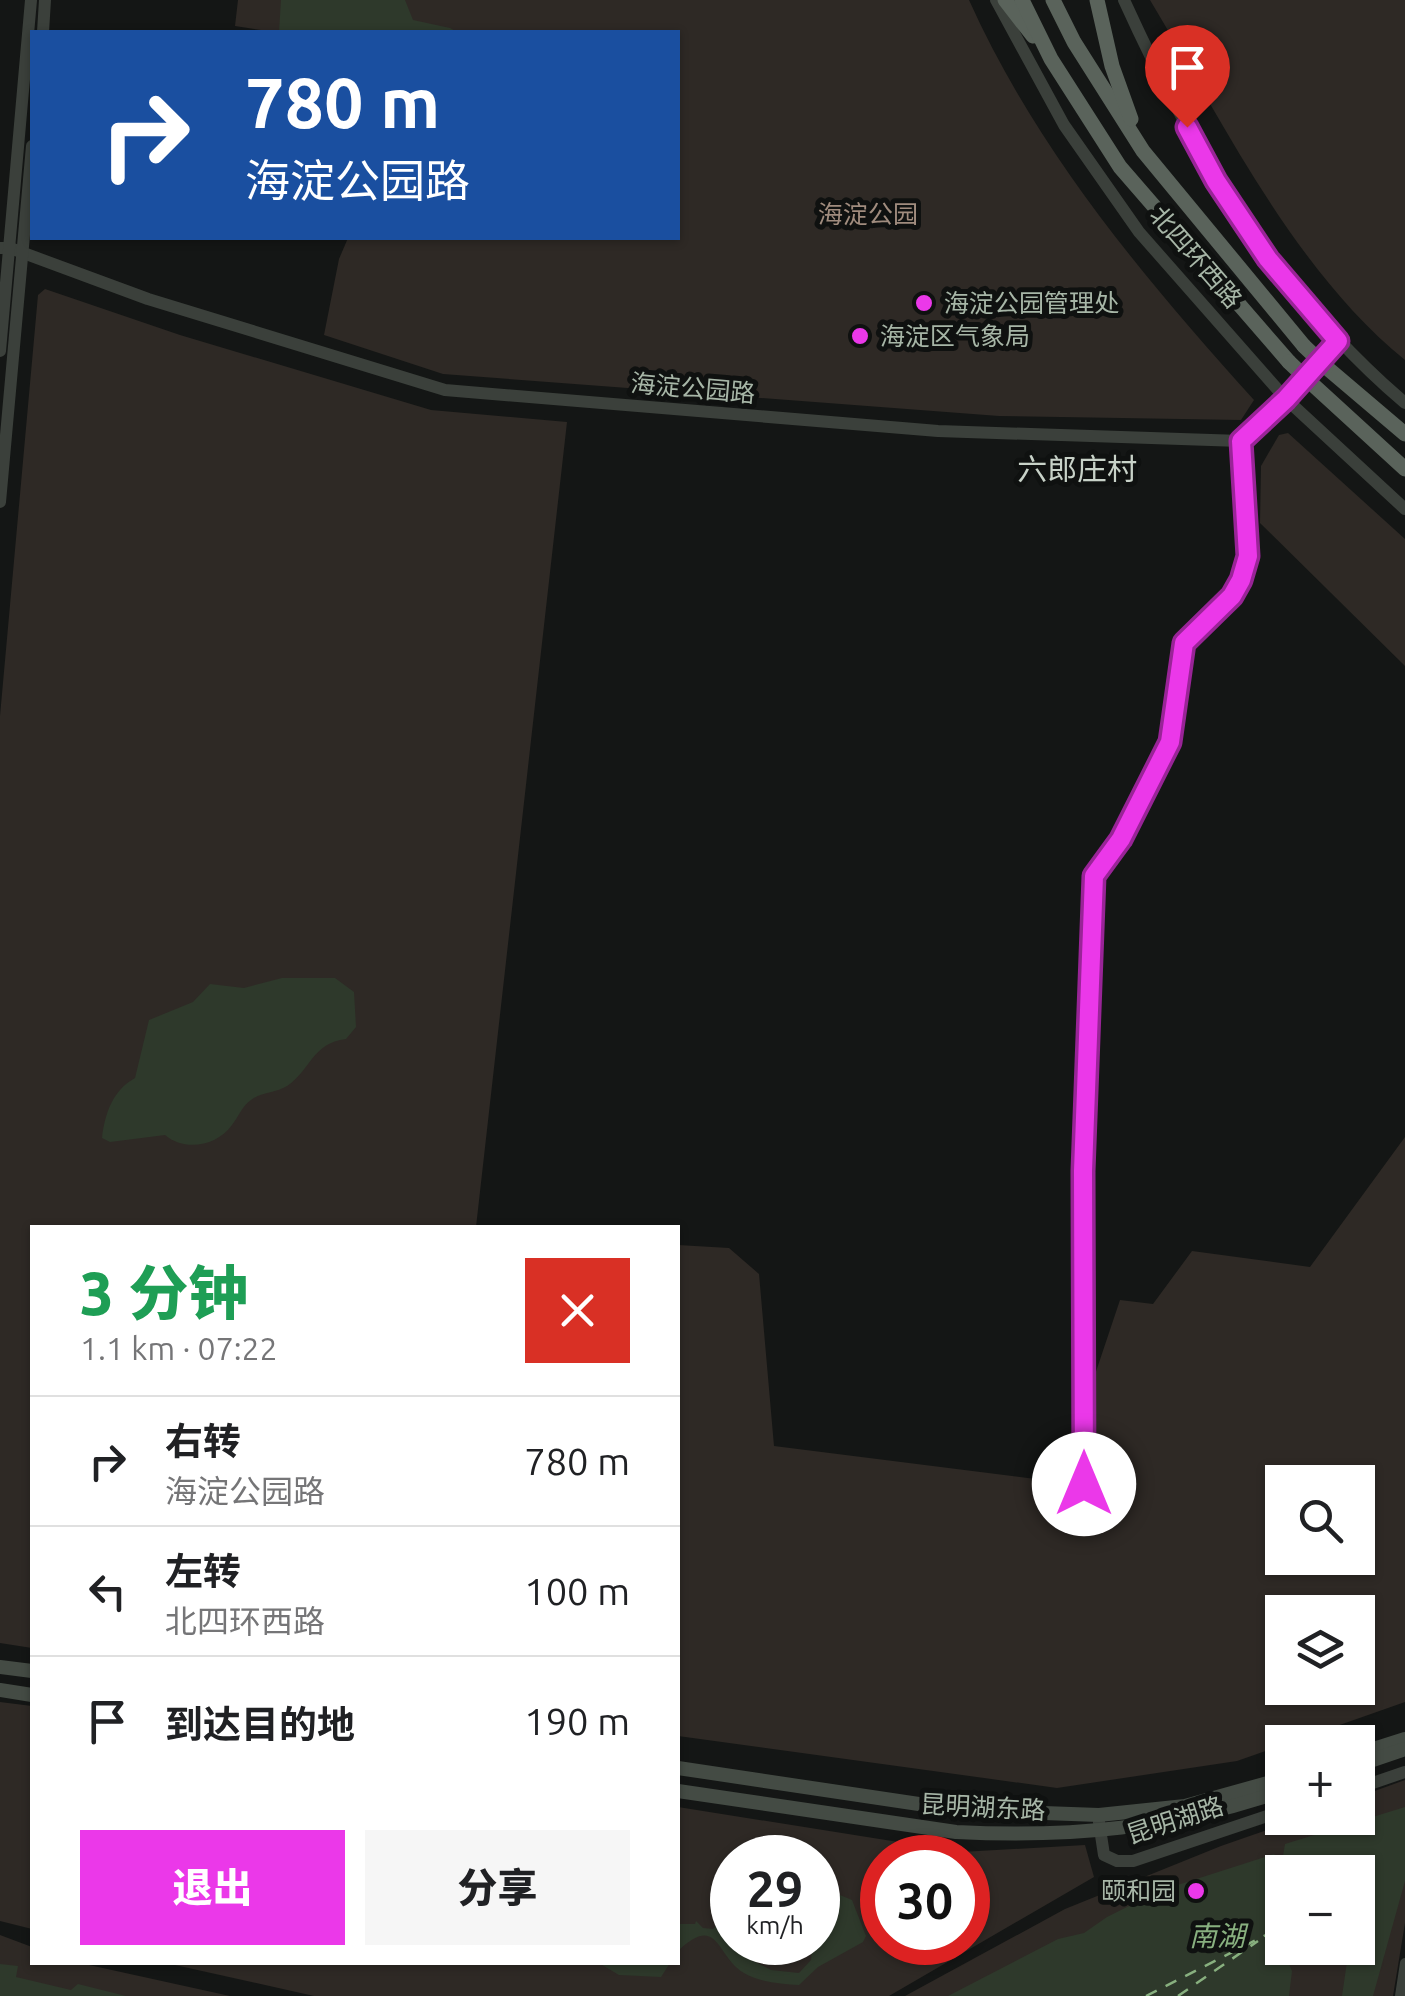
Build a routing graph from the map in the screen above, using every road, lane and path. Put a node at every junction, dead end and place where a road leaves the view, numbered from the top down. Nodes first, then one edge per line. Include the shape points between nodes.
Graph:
1 (32, 0) edge
2 (46, 0) edge
3 (996, 0) edge
4 (1005, 0) edge
5 (1022, 0) edge
6 (1054, 0) edge
7 (1089, 0) edge
8 (1097, 0) edge
9 (1124, 0) edge
10 (42, 30) edge
11 (1050, 59) junction
12 (1112, 66) junction
13 (1142, 151) junction
14 (30, 155) edge
15 (8, 252) edge
16 (1338, 341) junction
17 (0, 351) edge
18 (1286, 399) junction
19 (1405, 403) edge
20 (1405, 434) edge
21 (1241, 441) junction
22 (1405, 469) edge
23 (0, 502) edge
24 (1405, 509) edge
25 (1084, 1484) dead end
26 (0, 1667) edge
27 (30, 1672) edge
28 (0, 1690) edge
29 (30, 1695) edge
30 (1405, 1738) edge
31 (1375, 1748) edge
32 (1405, 1749) edge
33 (1375, 1759) edge
34 (680, 1768) edge
35 (1405, 1772) edge
36 (1375, 1782) edge
37 (1265, 1784) edge
38 (680, 1791) edge
39 (1265, 1795) edge
40 (1098, 1815) junction
41 (1265, 1817) edge
42 (1100, 1832) junction
43 (1405, 1963) edge
44 (1400, 1996) edge

1 - 15 street
2 - 10 street
3 - 18 street, 北四环西路 via 1064,125 1140,232
4 - 11 highway
5 - 11 highway, 北四环西路
6 - 13 highway, 北四环西路
7 - 12 highway
8 - 12 highway
9 - 16 street via 1216,181 1268,259
11 - 22 highway, 北四环西路, bridge via 1120,167 1289,362
12 - 13 highway
13 - 20 highway, 北四环西路, bridge via 1304,346
14 - 15 street
15 - 17 street
15 - 21 street, 海淀公园路 via 446,390 938,432
15 - 23 street
16 - 18 street
16 - 19 street
18 - 21 street
18 - 24 street, 北四环西路
21 - 25 street via 1248,556 1241,580 1184,643 1170,742 1121,839 1094,876 1083,1171
26 - 27 main road
28 - 29 main road
30 - 31 main road
32 - 33 main road
34 - 40 main road, 昆明湖东路 via 958,1810
35 - 36 street
37 - 40 main road, 昆明湖东路 via 1185,1806
38 - 42 main road, 昆明湖东路 via 956,1832
39 - 42 main road, 昆明湖东路 via 1188,1819
40 - 42 street, 昆明湖路
41 - 42 street, 昆明湖路 via 1133,1861 1104,1855
43 - 44 street

